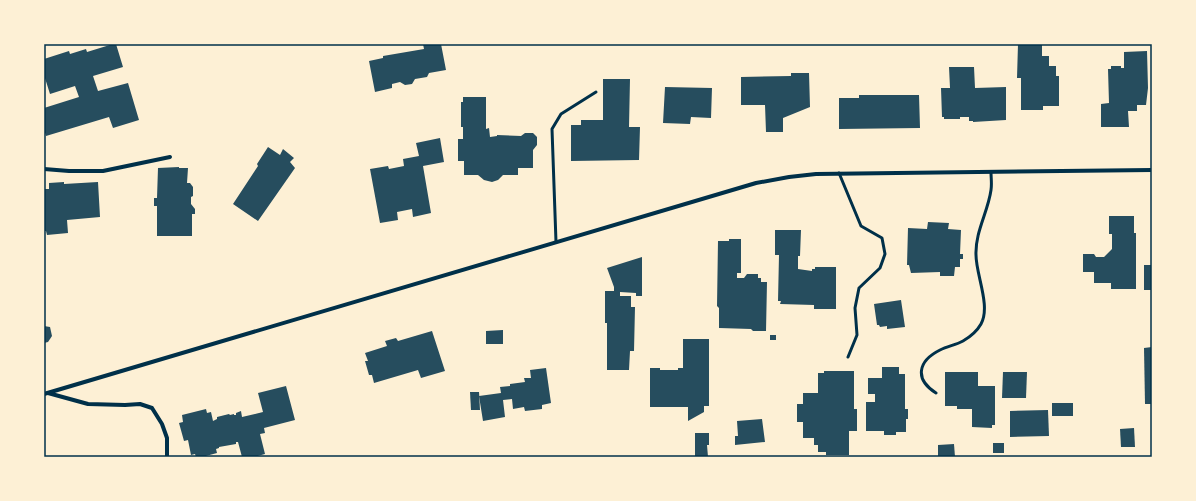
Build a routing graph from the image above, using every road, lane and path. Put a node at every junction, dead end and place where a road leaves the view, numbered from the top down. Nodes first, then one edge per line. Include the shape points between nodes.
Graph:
1 (596, 92) dead end
2 (170, 157) dead end
3 (44, 169) edge
4 (1152, 170) edge
5 (991, 172) junction
6 (839, 173) junction
7 (556, 242) junction
8 (848, 357) dead end
9 (46, 393) edge
10 (936, 393) dead end
11 (166, 457) edge

1 - 7 lane via 561,114 552,129
2 - 3 street via 103,171 69,172
4 - 5 street
5 - 6 street
5 - 10 lane via 991,190 980,227 976,254 984,296 982,323 962,341 933,354 922,367 922,380
6 - 7 street via 789,177 756,183
6 - 8 lane via 861,226 882,238 885,254 880,268 859,288 855,308 857,335
7 - 9 street
9 - 11 street via 88,404 140,404 152,408 167,438

